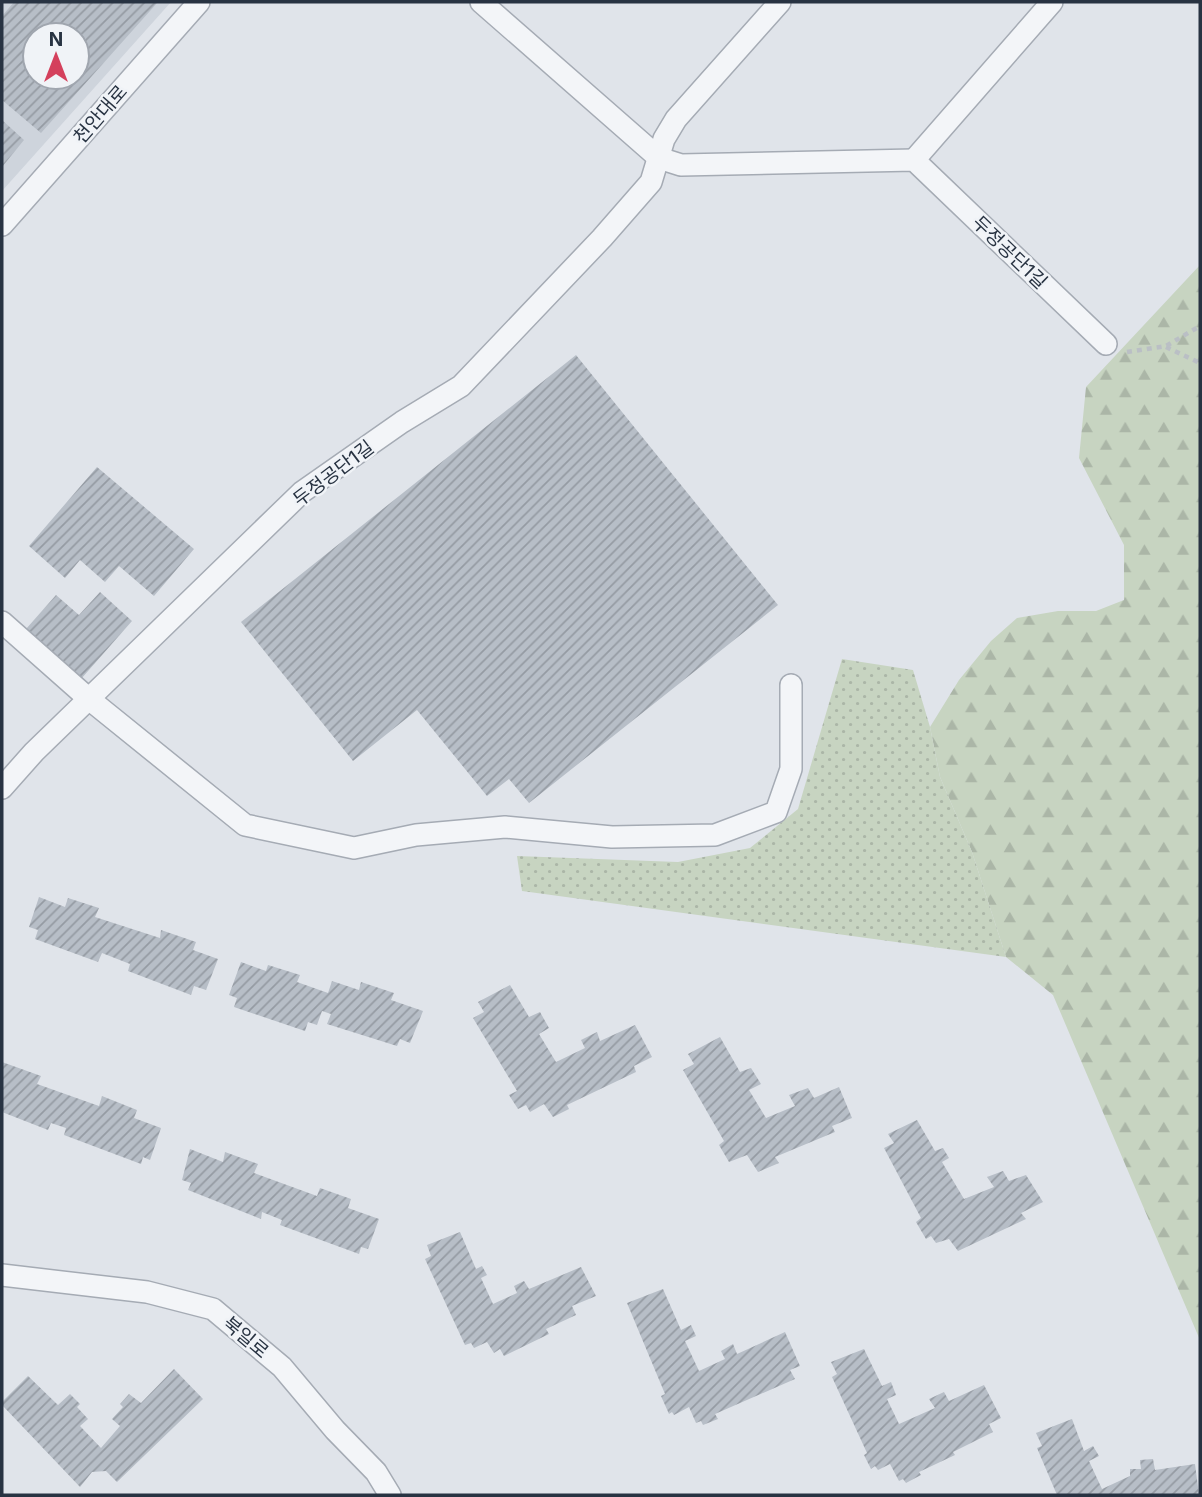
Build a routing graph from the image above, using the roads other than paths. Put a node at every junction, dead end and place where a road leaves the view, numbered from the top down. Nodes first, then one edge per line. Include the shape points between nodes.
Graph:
1 (199, 2) edge
2 (481, 2) edge
3 (780, 2) edge
4 (1051, 2) edge
5 (659, 158) junction
6 (914, 160) junction
7 (2, 225) edge
8 (1106, 344) road end
9 (2, 622) edge
10 (791, 685) dead end
11 (89, 699) junction
12 (2, 789) edge
13 (2, 1275) edge
14 (390, 1495) edge

1 - 7 street, 천안대로
2 - 5 street
3 - 5 street, 두정공단1길 via 676,119
4 - 6 street
5 - 6 street via 681,164
5 - 11 street, 두정공단1길 via 651,182 461,386 302,492
6 - 8 street, 두정공단1길
9 - 11 street
10 - 11 street via 791,769 776,812 764,817 715,835 612,837 505,827 416,835 354,848 245,825
11 - 12 street, 두정공단1길
13 - 14 street, 북일로 via 147,1292 213,1309 282,1367 376,1472

